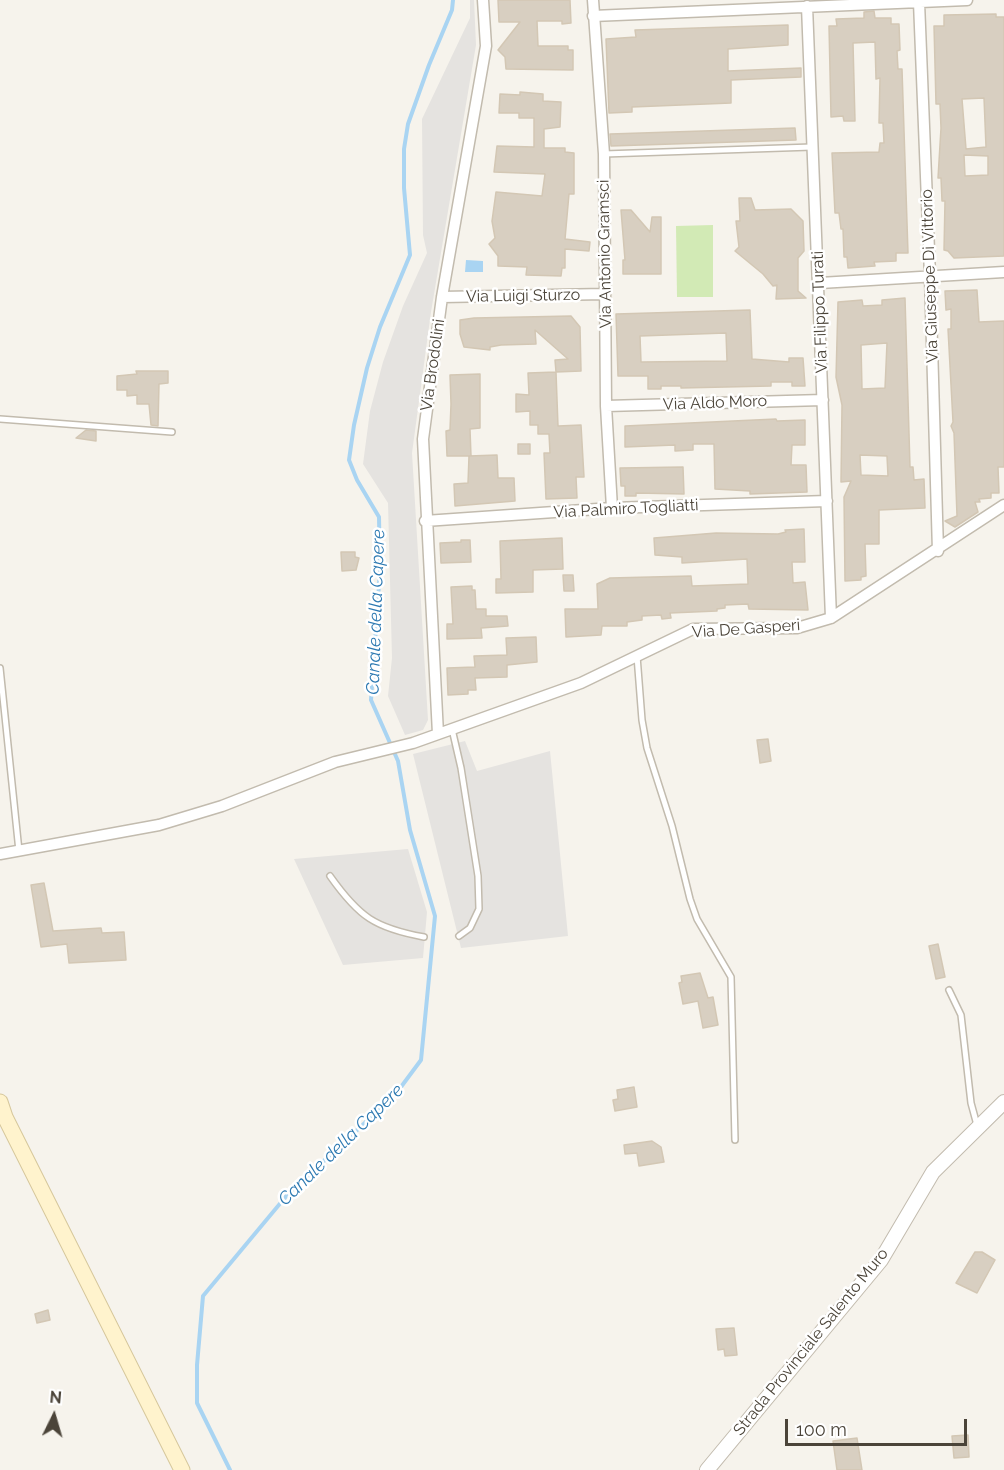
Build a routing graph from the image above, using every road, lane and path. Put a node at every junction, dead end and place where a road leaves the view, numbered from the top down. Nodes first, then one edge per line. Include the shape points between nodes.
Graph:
1 (483, 0) edge
2 (593, 0) edge
3 (967, 0) edge
4 (919, 2) junction
5 (807, 6) junction
6 (593, 16) junction
7 (813, 147) junction
8 (604, 154) junction
9 (1004, 272) edge
10 (930, 276) junction
11 (820, 283) junction
12 (605, 294) junction
13 (442, 297) junction
14 (823, 400) junction
15 (606, 406) junction
16 (0, 419) edge
17 (172, 432) dead end
18 (828, 501) junction
19 (1004, 505) edge
20 (612, 507) junction
21 (425, 521) junction
22 (938, 551) junction
23 (831, 618) junction
24 (637, 656) junction
25 (0, 668) edge
26 (452, 729) junction
27 (438, 734) junction
28 (19, 851) junction
29 (0, 854) edge
30 (330, 876) dead end
31 (459, 936) dead end
32 (424, 937) dead end
33 (949, 990) dead end
34 (0, 1102) edge
35 (1004, 1102) edge
36 (978, 1128) junction
37 (735, 1140) dead end
38 (182, 1470) edge
39 (707, 1470) edge

1 - 13 street, Via Brodolini via 486,46
2 - 6 street, Via Antonio Gramsci
3 - 4 street
4 - 5 street
4 - 10 street, Via Giuseppe Di Vittorio
5 - 6 street
5 - 7 street, Via Filippo Turati
6 - 8 street, Via Antonio Gramsci
7 - 8 lane
7 - 11 street, Via Filippo Turati
8 - 12 street, Via Antonio Gramsci
9 - 10 street
10 - 11 street
10 - 22 street, Via Giuseppe Di Vittorio
11 - 14 street, Via Filippo Turati
12 - 13 street, Via Luigi Sturzo
12 - 15 street, Via Antonio Gramsci
13 - 21 street, Via Brodolini via 423,439
14 - 15 street, Via Aldo Moro
14 - 18 street, Via Filippo Turati
15 - 20 street, Via Antonio Gramsci
16 - 17 lane
18 - 20 street, Via Palmiro Togliatti
18 - 23 street, Via Filippo Turati
19 - 22 street, Via De Gasperi
20 - 21 street, Via Palmiro Togliatti
21 - 27 street, Via Brodolini
22 - 23 street, Via De Gasperi
23 - 24 street, Via De Gasperi via 797,628 693,629
24 - 26 street, Via De Gasperi via 581,683
24 - 37 lane via 647,748 690,899 697,919 731,977
25 - 28 lane
26 - 27 street, Via De Gasperi
26 - 31 lane via 463,778 479,898 479,909 470,928
27 - 28 street, Via De Gasperi via 334,762 222,806 159,825
28 - 29 street, Via De Gasperi
30 - 32 lane via 366,918 393,931
33 - 36 lane via 961,1015 971,1103
34 - 38 main road
35 - 36 street, Strada Provinciale Salento Muro
36 - 39 street, Strada Provinciale Salento Muro via 933,1172 881,1260

